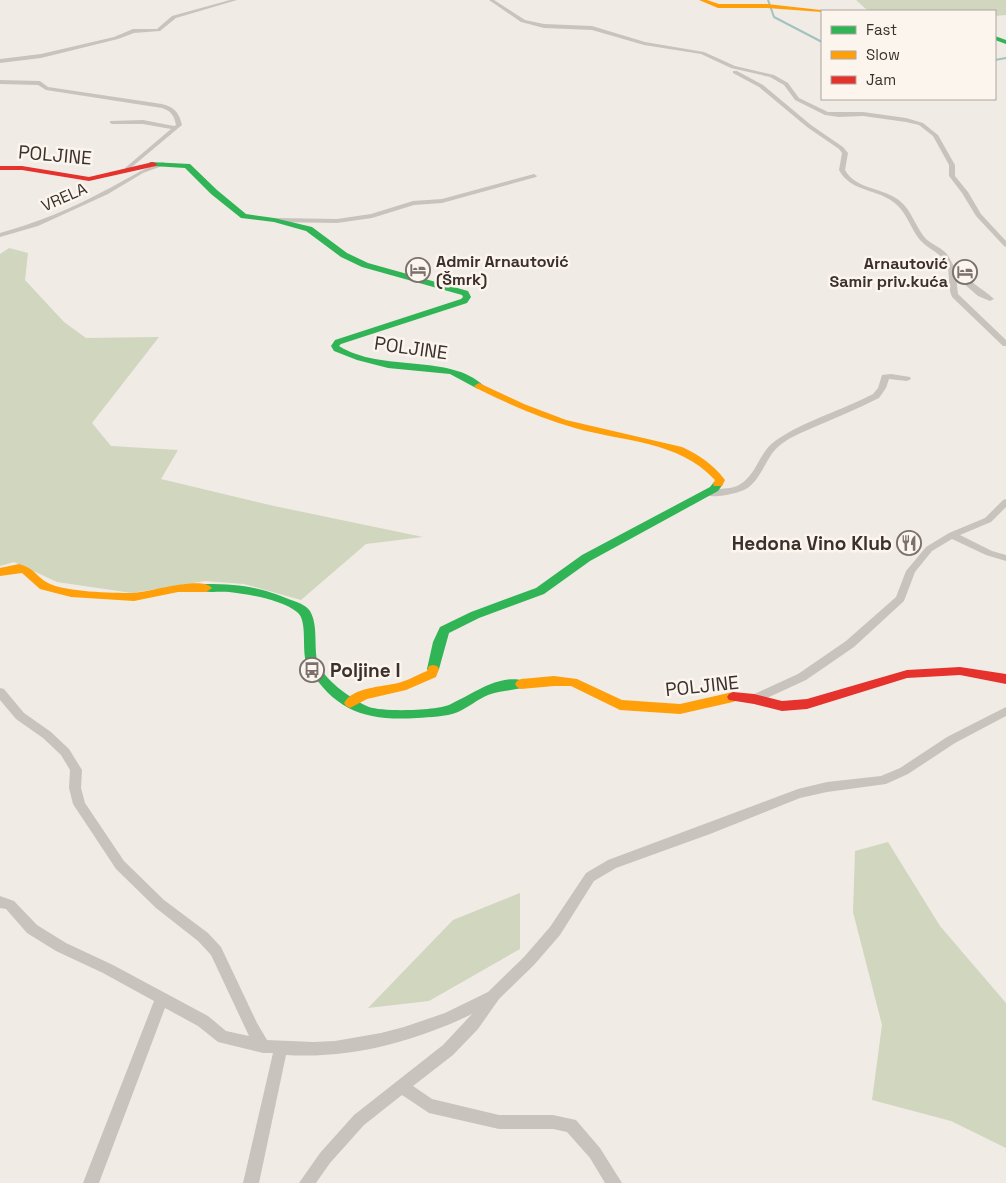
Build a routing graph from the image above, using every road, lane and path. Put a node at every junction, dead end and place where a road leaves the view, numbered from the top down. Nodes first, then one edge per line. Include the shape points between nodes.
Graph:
1 (235, 0) edge
2 (491, 0) edge
3 (702, 0) edge
4 (821, 10) edge
5 (0, 61) edge
6 (743, 70) junction
7 (0, 82) edge
8 (112, 122) dead end
9 (176, 128) junction
10 (164, 164) junction
11 (0, 168) edge
12 (127, 169) junction
13 (534, 176) dead end
14 (274, 220) junction
15 (0, 235) edge
16 (1006, 245) edge
17 (952, 269) junction
18 (990, 299) dead end
19 (1006, 344) edge
20 (907, 380) dead end
21 (707, 493) junction
22 (1006, 502) edge
23 (952, 535) junction
24 (1006, 558) edge
25 (0, 572) edge
26 (1006, 679) edge
27 (0, 692) edge
28 (754, 698) junction
29 (350, 702) junction
30 (1006, 711) edge
31 (0, 902) edge
32 (494, 995) junction
33 (162, 1000) junction
34 (263, 1046) junction
35 (281, 1047) junction
36 (402, 1087) junction
37 (91, 1183) edge
38 (251, 1183) edge
39 (307, 1183) edge
40 (614, 1183) edge

1 - 5 street via 174,17 158,30 133,31 49,54
2 - 6 street via 523,21 544,26 598,29 644,43 702,53
3 - 4 street via 724,6
6 - 16 street via 781,80 798,99 827,114 863,114 921,124 935,135 952,165 952,176 978,215
6 - 17 street via 734,71 761,86 808,126 841,148 845,153 842,170 848,179 885,193 900,205 922,238 943,253
7 - 9 street via 37,82 46,88 170,108 177,114 179,125
8 - 9 street via 143,122
9 - 12 street
10 - 12 street, POLJINE
10 - 14 street, POLJINE via 192,169 244,216
10 - 15 street, VRELA via 140,172 106,193 36,225
11 - 12 street, POLJINE via 22,168 89,179
13 - 14 street via 442,200 413,203 372,216 337,221
14 - 21 street, POLJINE via 309,230 344,255 365,265 465,293 468,298 338,342 337,349 388,365 452,371 540,414 592,430 673,447 712,469 720,480
17 - 18 street
17 - 19 street via 955,295
20 - 21 street via 886,377 876,396 778,442 749,485 720,494
21 - 29 street via 586,558 540,590 444,630 432,674 417,683 357,696
22 - 23 street via 988,520
23 - 24 street
23 - 28 street via 929,549 911,571 900,599 850,644 802,677
25 - 29 street, POLJINE via 19,568 26,570 44,586 71,593 134,597 178,588 260,592 305,612 311,662 325,684
26 - 28 street, POLJINE via 960,671 907,674 807,704 782,706
27 - 34 street via 20,716 47,734 65,752 76,770 75,788 79,804 120,865 216,951
28 - 29 street, POLJINE via 732,697 680,708 640,707 620,705 573,682 554,681 501,686 442,712 391,715 368,712
30 - 32 street via 882,781 798,794 612,864 590,877 555,931
31 - 33 street via 10,905 32,929 61,947
32 - 35 street via 466,1012 373,1042 314,1049
32 - 36 street via 448,1050
33 - 34 street via 203,1021 223,1037
33 - 37 street
34 - 35 street
35 - 38 street
36 - 39 street via 359,1120
36 - 40 street via 428,1106 500,1122 553,1122 571,1126 595,1153

